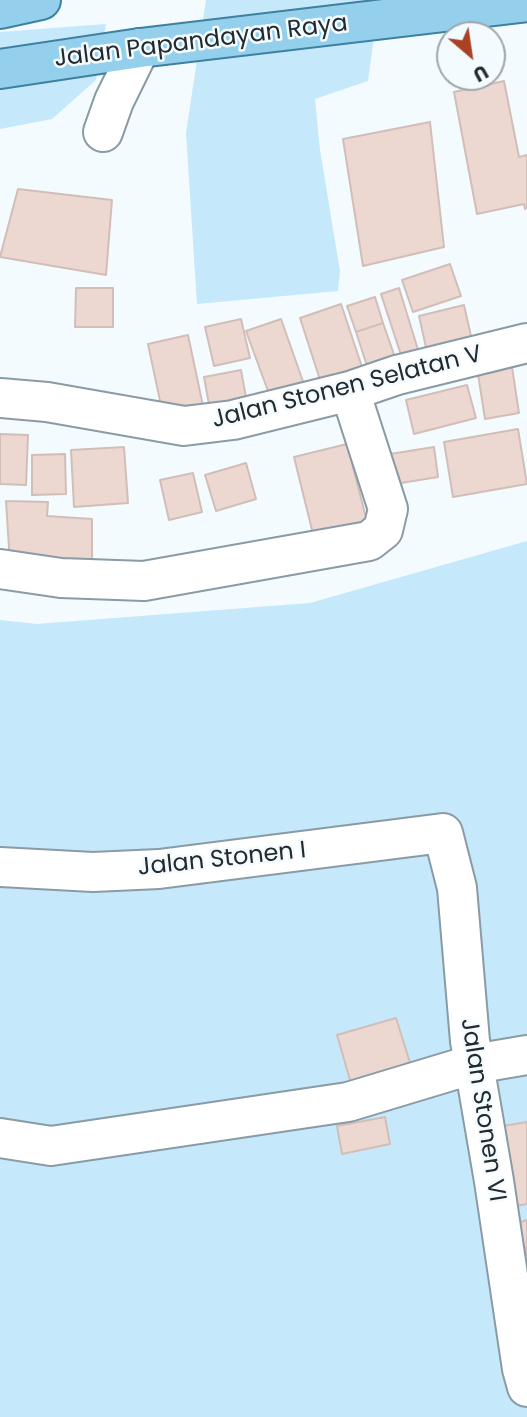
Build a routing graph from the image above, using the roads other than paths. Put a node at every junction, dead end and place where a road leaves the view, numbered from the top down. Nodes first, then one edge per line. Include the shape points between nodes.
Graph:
1 (38, 0) edge
2 (527, 2) edge
3 (0, 9) edge
4 (140, 48) junction
5 (0, 69) edge
6 (103, 132) dead end
7 (527, 342) edge
8 (350, 391) junction
9 (0, 398) edge
10 (0, 569) edge
11 (443, 832) joint
12 (0, 867) edge
13 (527, 1055) edge
14 (474, 1064) junction
15 (0, 1138) edge
16 (527, 1387) edge

1 - 3 main road
2 - 4 main road, Jalan Papandayan Raya
4 - 5 main road, Jalan Papandayan Raya
4 - 6 street
7 - 8 street, Jalan Stonen Selatan V via 397,374
8 - 9 street, Jalan Stonen Selatan V via 233,420 184,426
8 - 10 street via 388,509 383,530 369,541 144,581 61,578
11 - 12 street, Jalan Stonen I via 159,869 79,872
11 - 14 street, Jalan Stonen VI via 457,888
13 - 14 street
14 - 15 street via 348,1102 51,1146
14 - 16 street, Jalan Stonen VI

